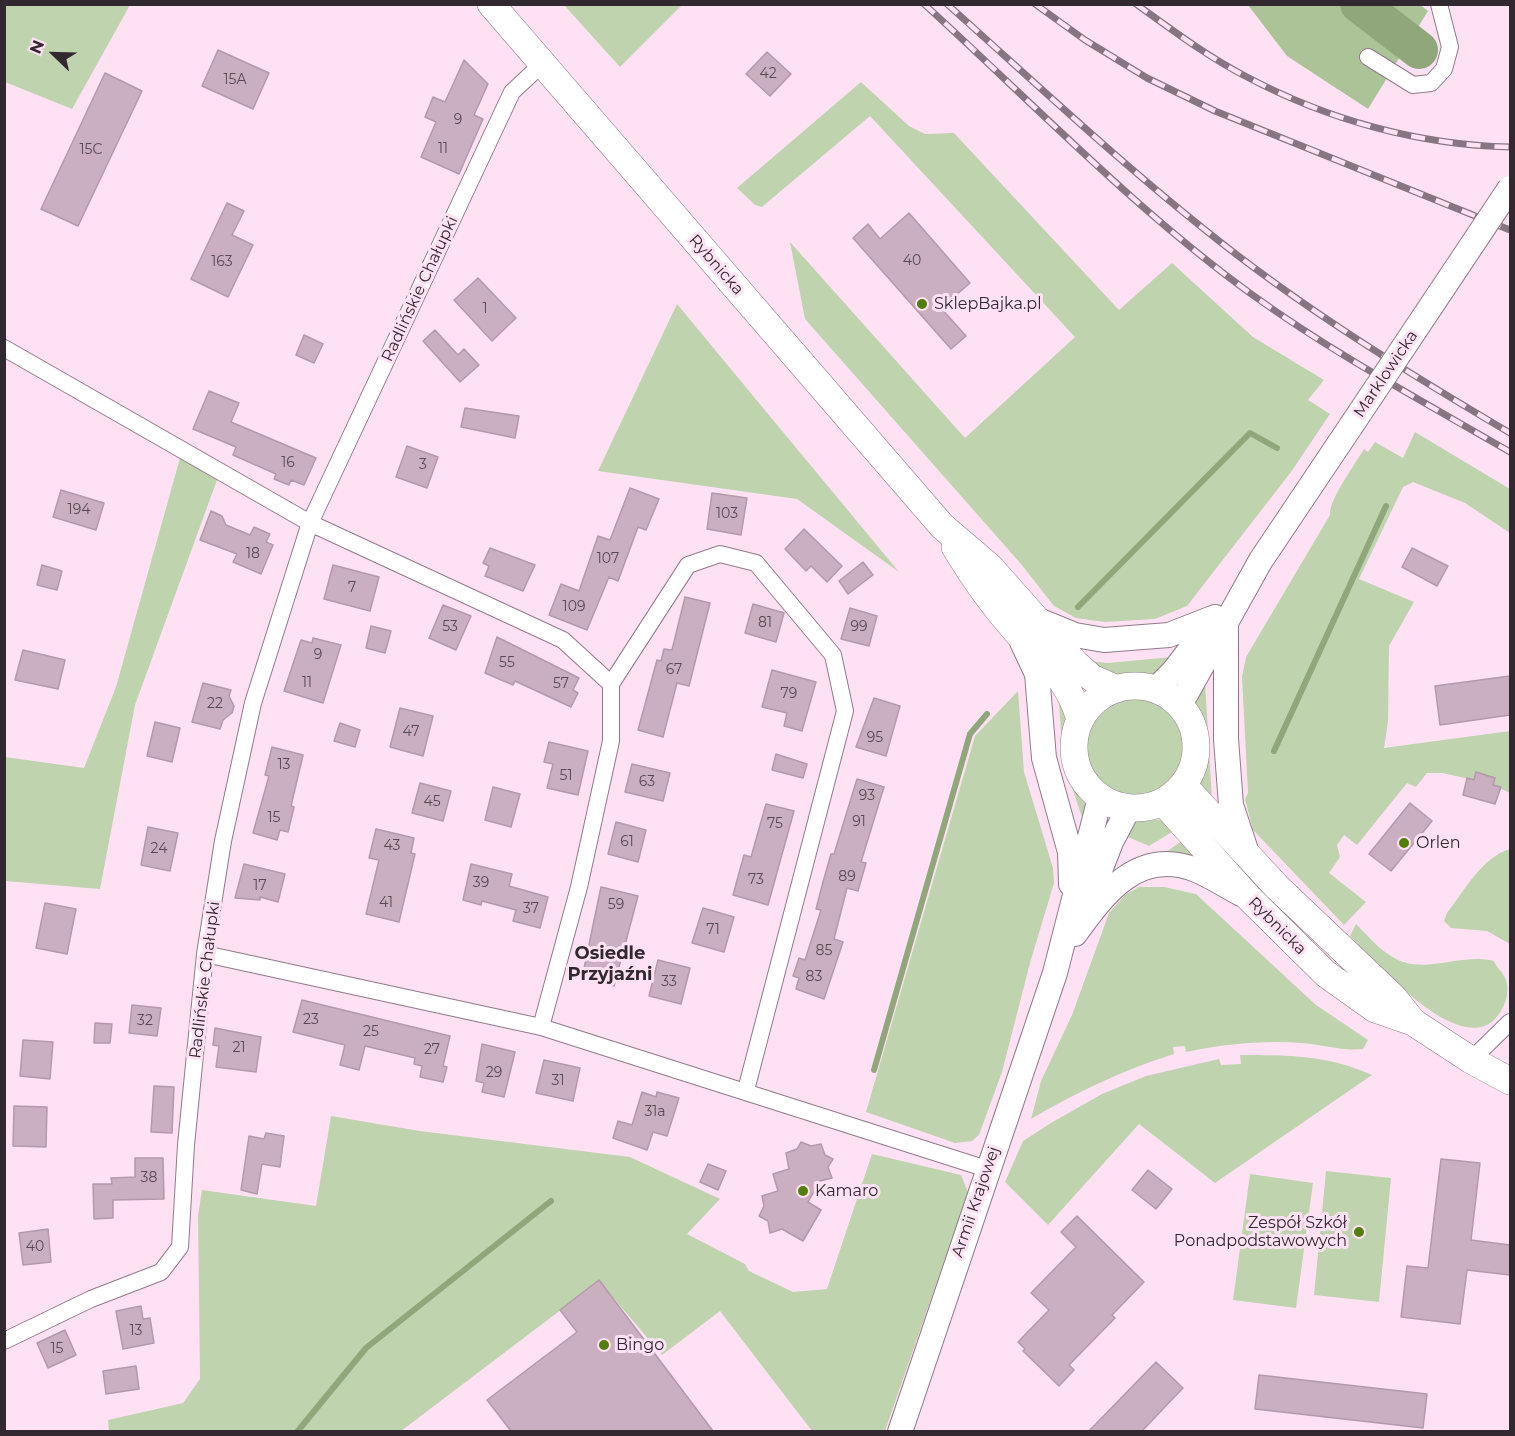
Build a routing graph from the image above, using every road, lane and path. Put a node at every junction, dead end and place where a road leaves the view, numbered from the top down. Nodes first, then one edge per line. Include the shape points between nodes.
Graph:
1 (491, 4) edge
2 (1439, 4) edge
3 (1368, 57) dead end
4 (542, 64) junction
5 (1510, 188) edge
6 (4, 348) edge
7 (310, 524) junction
8 (1221, 620) junction
9 (1026, 625) junction
10 (611, 684) junction
11 (1117, 689) junction
12 (1155, 690) junction
13 (1180, 705) junction
14 (1080, 719) junction
15 (1173, 793) junction
16 (1100, 798) junction
17 (1129, 808) junction
18 (1250, 860) junction
19 (1248, 897) junction
20 (1072, 924) junction
21 (206, 954) junction
22 (1413, 1022) junction
23 (1510, 1022) edge
24 (541, 1027) junction
25 (1471, 1060) junction
26 (1510, 1081) edge
27 (746, 1090) junction
28 (987, 1169) junction
29 (4, 1341) edge
30 (900, 1431) edge

1 - 4 main road, Rybnicka
2 - 3 street via 1450,47 1444,69 1431,83 1413,85
4 - 7 street, Radlińskie Chałupki via 512,92
4 - 9 main road, Rybnicka via 942,526 990,567
5 - 8 main road, Marklowicka, bridge
6 - 7 street
7 - 10 street via 562,640
7 - 21 street, Radlińskie Chałupki via 253,703 223,841
8 - 9 main road via 1169,635 1104,640
8 - 12 main road, Marklowicka
8 - 13 main road, Marklowicka
8 - 18 main road via 1231,805
9 - 11 main road, Rybnicka via 1092,678
9 - 14 main road, Rybnicka via 1072,694
9 - 20 main road via 1037,674 1044,758 1070,852
10 - 24 street via 612,741
10 - 27 street via 688,565 720,554 756,563 833,655 845,711
11 - 12 main road via 1135,686
11 - 14 main road via 1093,702
12 - 13 main road
13 - 15 main road via 1192,723 1196,742 1194,763
14 - 16 main road via 1074,737 1075,761 1086,785
15 - 17 main road via 1147,807
15 - 18 main road, Rybnicka
15 - 19 main road, Rybnicka
16 - 17 main road
16 - 20 main road, Armii Krajowej
17 - 20 main road, Armii Krajowej
18 - 22 main road, Rybnicka via 1393,997
19 - 20 main road via 1186,867 1147,868 1114,885
19 - 22 main road, Rybnicka via 1326,974 1375,1009
20 - 28 main road, Armii Krajowej
21 - 24 street
21 - 29 street, Radlińskie Chałupki via 186,1145 180,1247 161,1272 91,1299
22 - 25 main road, Rybnicka
23 - 25 street
24 - 27 street
25 - 26 main road, Rybnicka
27 - 28 street
28 - 30 main road, Armii Krajowej

